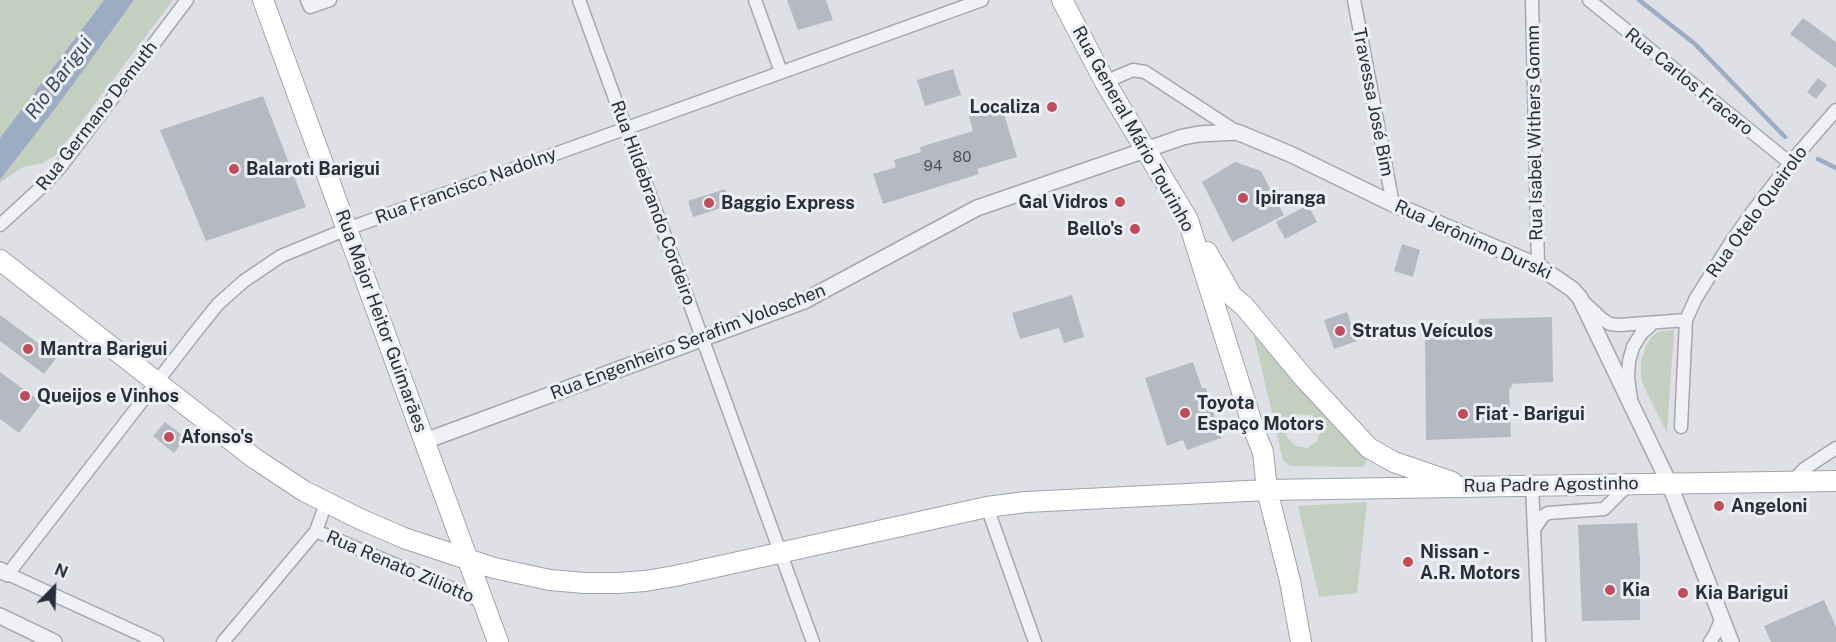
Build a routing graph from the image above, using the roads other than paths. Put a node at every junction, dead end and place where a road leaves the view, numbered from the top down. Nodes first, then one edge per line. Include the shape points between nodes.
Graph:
1 (187, 0) edge
2 (263, 0) edge
3 (307, 0) edge
4 (330, 0) edge
5 (579, 0) edge
6 (755, 0) edge
7 (982, 0) edge
8 (1062, 0) edge
9 (1354, 0) edge
10 (1532, 0) edge
11 (1589, 0) edge
12 (781, 72) junction
13 (1105, 82) junction
14 (1836, 110) edge
15 (626, 128) junction
16 (1237, 132) junction
17 (1145, 149) junction
18 (1790, 164) junction
19 (1393, 204) junction
20 (1188, 220) junction
21 (0, 225) edge
22 (347, 229) junction
23 (0, 260) edge
24 (1538, 266) junction
25 (1232, 296) junction
26 (1580, 298) junction
27 (1686, 320) junction
28 (1653, 323) junction
29 (703, 340) junction
30 (156, 382) junction
31 (1632, 409) junction
32 (1681, 427) dead end
33 (425, 441) junction
34 (1836, 447) edge
35 (1263, 452) junction
36 (1836, 481) edge
37 (1793, 482) junction
38 (1669, 483) junction
39 (1629, 484) junction
40 (1532, 486) junction
41 (1466, 487) junction
42 (1267, 490) junction
43 (326, 503) junction
44 (987, 507) junction
45 (1535, 528) junction
46 (316, 531) junction
47 (781, 553) junction
48 (468, 560) junction
49 (4, 572) edge
50 (483, 602) junction
51 (0, 616) edge
52 (1722, 618) junction
53 (54, 642) edge
54 (157, 642) edge
55 (223, 642) edge
56 (498, 642) edge
57 (813, 642) edge
58 (1035, 642) edge
59 (1301, 642) edge
60 (1539, 642) edge
61 (1710, 642) edge
62 (1731, 642) edge

1 - 21 street, Rua Germano Demuth via 62,165
2 - 22 main road, Rua Major Heitor Guimarães
3 - 4 street via 310,7
5 - 15 street, Rua Hildebrando Cordeiro
6 - 12 street
7 - 12 street, Rua Francisco Nadolny
8 - 13 main road, Rua General Mário Tourinho
9 - 19 street, Travessa José Bim
10 - 24 street, Rua Isabel Withers Gomm
11 - 18 street, Rua Carlos Fracaro
12 - 15 street, Rua Francisco Nadolny
13 - 16 street via 1133,70 1144,72
13 - 17 main road, Rua General Mário Tourinho
14 - 18 street, Rua Otelo Queirolo
15 - 22 street, Rua Francisco Nadolny
15 - 29 street, Rua Hildebrando Cordeiro
16 - 17 street, Rua Jerônimo Durski via 1191,135
16 - 19 street, Rua Jerônimo Durski
17 - 20 main road, Rua General Mário Tourinho
17 - 29 street, Rua Engenheiro Serafim Voloschen via 977,208 825,291
18 - 27 street, Rua Otelo Queirolo via 1733,239
19 - 24 street, Rua Jerônimo Durski
20 - 25 main road
20 - 35 main road, Rua General Mário Tourinho
22 - 30 street, Rua Francisco Nadolny via 281,256 244,281 218,304
22 - 33 main road, Rua Major Heitor Guimarães
23 - 30 main road, Rua Padre Agostinho
24 - 26 street, Rua Jerônimo Durski
25 - 35 main road via 1232,321 1253,388 1265,442
25 - 41 main road via 1369,448 1394,462
26 - 28 street via 1610,324
26 - 31 street, Rua Jerônimo Durski
27 - 28 street
27 - 32 street, Rua Otelo Queirolo
28 - 31 street via 1641,334 1629,361
29 - 33 street, Rua Engenheiro Serafim Voloschen
29 - 47 street, Rua Hildebrando Cordeiro
30 - 43 main road, Rua Padre Agostinho via 276,474
30 - 49 street, Rua Francisco Nadolny
31 - 38 street, Rua Jerônimo Durski
33 - 48 main road, Rua Major Heitor Guimarães
34 - 37 street via 1804,469
35 - 42 main road, Rua General Mário Tourinho
36 - 37 main road, Rua Padre Agostinho
37 - 38 main road, Rua Padre Agostinho
38 - 39 main road, Rua Padre Agostinho
38 - 52 street, Rua Jerônimo Durski
39 - 40 main road, Rua Padre Agostinho
39 - 45 street via 1604,509 1548,513
40 - 41 main road, Rua Padre Agostinho
40 - 45 street
41 - 42 main road, Rua Padre Agostinho
42 - 44 main road, Rua Padre Agostinho
42 - 59 main road, Rua General Mário Tourinho
43 - 46 street
43 - 48 main road, Rua Padre Agostinho
44 - 47 main road, Rua Padre Agostinho
44 - 58 street
45 - 60 street
46 - 50 street, Rua Renato Ziliotto
46 - 55 street
47 - 48 main road, Rua Padre Agostinho via 675,576 618,583 550,580
47 - 57 street, Rua Hildebrando Cordeiro
48 - 50 main road, Rua Major Heitor Guimarães
49 - 54 street
50 - 56 main road, Rua Major Heitor Guimarães
51 - 53 street
52 - 61 street
52 - 62 street, Rua Jerônimo Durski

